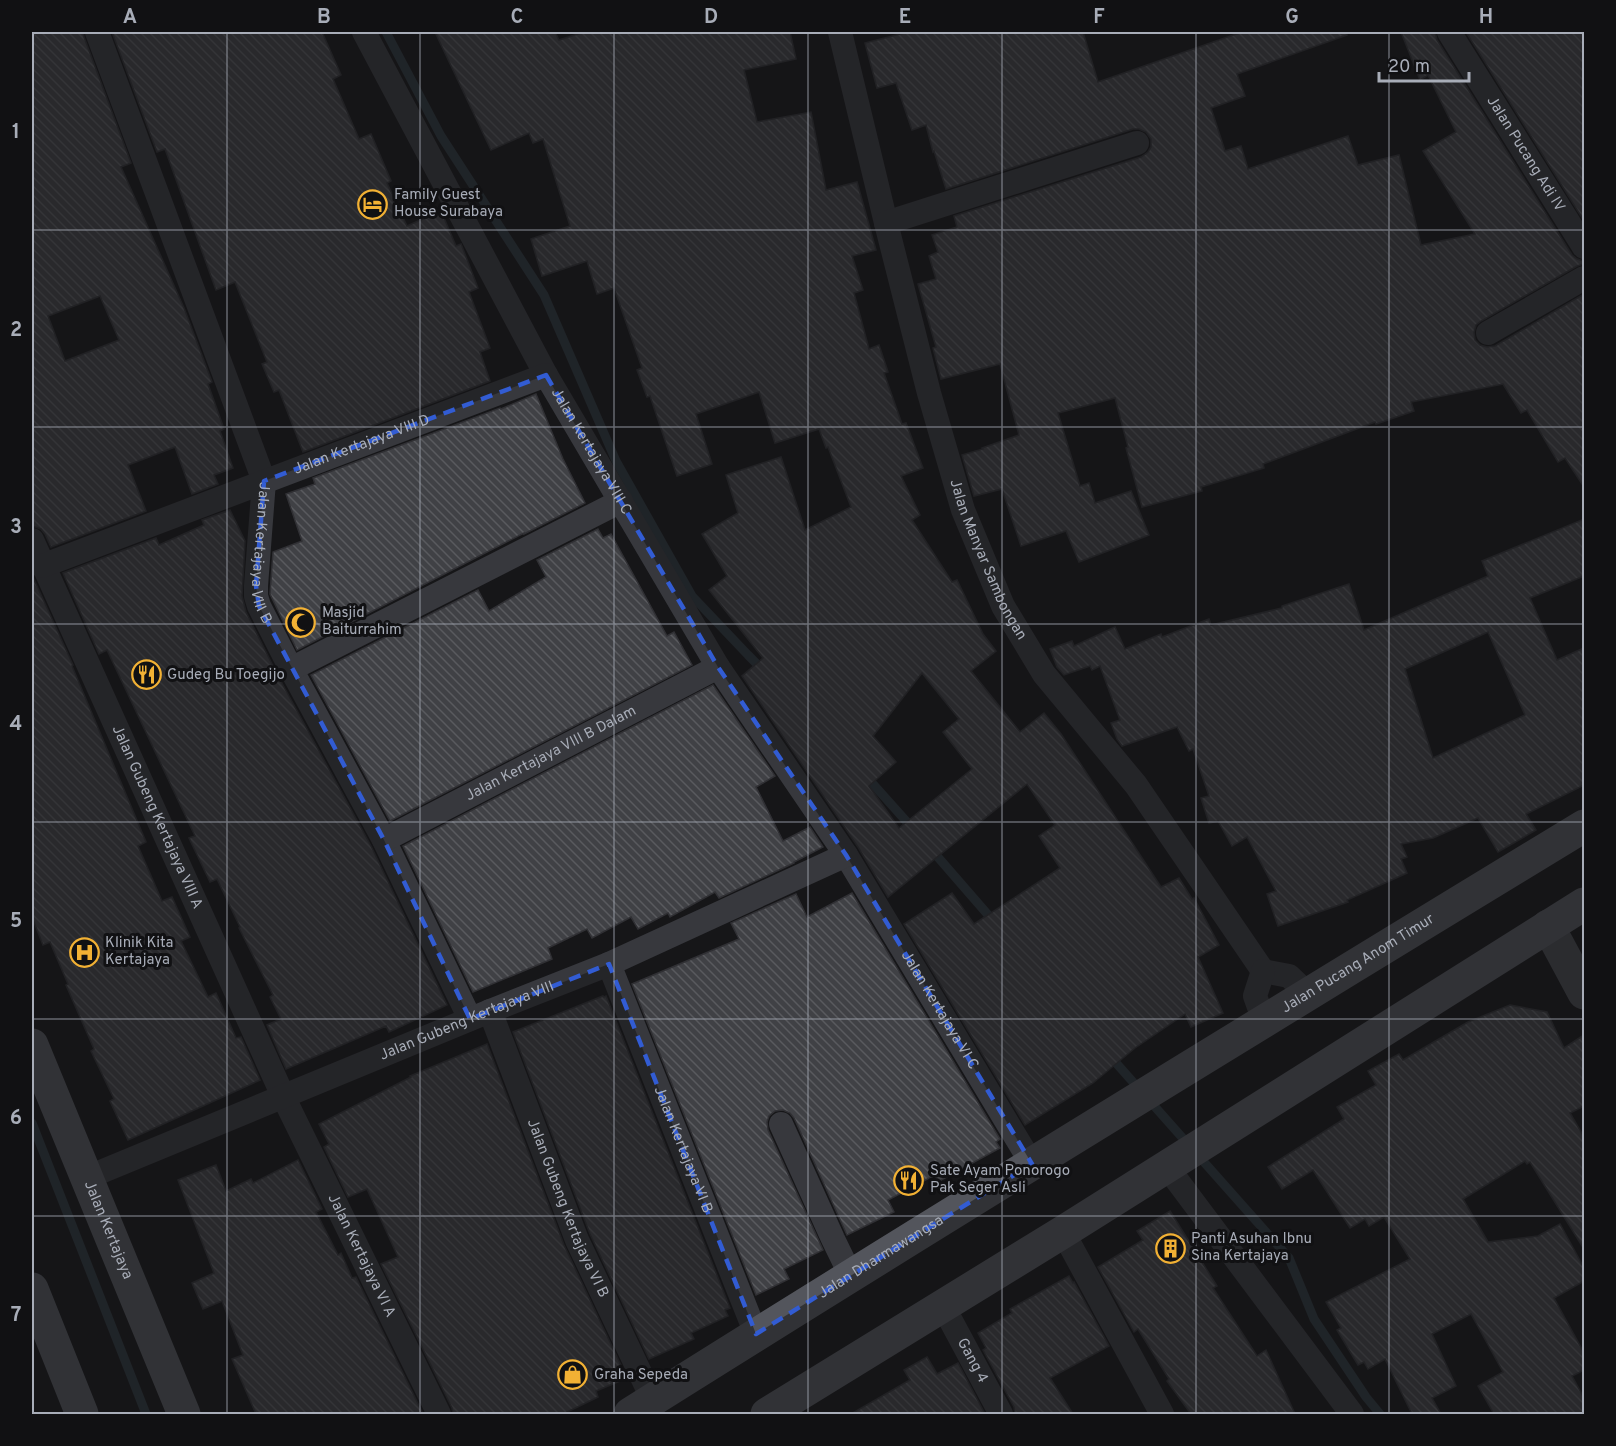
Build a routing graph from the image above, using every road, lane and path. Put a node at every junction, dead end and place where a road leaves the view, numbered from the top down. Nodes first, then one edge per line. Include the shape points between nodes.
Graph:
1 (97, 32) edge
2 (364, 32) edge
3 (840, 32) edge
4 (1449, 32) edge
5 (1137, 142) dead end
6 (886, 223) junction
7 (1584, 247) edge
8 (1584, 278) edge
9 (1488, 333) dead end
10 (546, 375) junction
11 (264, 480) junction
12 (621, 501) junction
13 (32, 540) edge
14 (42, 566) junction
15 (718, 667) junction
16 (291, 669) junction
17 (1584, 826) edge
18 (384, 840) junction
19 (846, 855) junction
20 (1584, 904) edge
21 (1548, 926) junction
22 (609, 964) junction
23 (1263, 971) junction
24 (1584, 993) edge
25 (1308, 994) junction
26 (480, 1015) junction
27 (1264, 1021) junction
28 (32, 1045) edge
29 (283, 1096) junction
30 (1132, 1102) joint
31 (781, 1124) dead end
32 (1173, 1163) junction
33 (1032, 1164) junction
34 (86, 1178) junction
35 (1064, 1232) junction
36 (851, 1276) junction
37 (32, 1288) edge
38 (943, 1306) junction
39 (756, 1334) junction
40 (641, 1407) edge
41 (82, 1414) edge
42 (184, 1414) edge
43 (439, 1414) edge
44 (767, 1414) edge
45 (1001, 1414) edge
46 (1162, 1414) edge
47 (1352, 1414) edge

1 - 11 street, Jalan Kertajaya VIII B
2 - 10 street, Jalan Kertajaya VIII C
3 - 6 street, Jalan Manyar Sambongan
4 - 7 street, Jalan Pucang Adi IV
5 - 6 street
6 - 23 street, Jalan Manyar Sambongan via 963,510 1003,606 1044,674 1136,785
8 - 9 street
10 - 11 street, Jalan Kertajaya VIII D
10 - 12 street, Jalan Kertajaya VIII C
11 - 14 street, Jalan Kertajaya VIII D
11 - 16 street, Jalan Kertajaya VIII B via 256,596
12 - 15 street, Jalan Kertajaya VIII C
12 - 16 street
13 - 14 street, Jalan Gubeng Kertajaya VIII A
14 - 29 street, Jalan Gubeng Kertajaya VIII A
15 - 18 street, Jalan Kertajaya VIII B Dalam
15 - 19 street, Jalan Kertajaya VIII C
16 - 18 street, Jalan Kertajaya VIII B
17 - 25 main road, Jalan Pucang Anom Timur
18 - 26 street, Jalan Kertajaya VIII B
19 - 22 street, Jalan Gubeng Kertajaya VIII
19 - 33 street, Jalan Kertajaya VI C
20 - 21 main road
21 - 24 street
21 - 32 main road
22 - 26 street, Jalan Gubeng Kertajaya VIII
22 - 39 street, Jalan Kertajaya VI B
23 - 25 street via 1289,976
23 - 27 street via 1256,996
25 - 27 main road, Jalan Pucang Anom Timur
26 - 29 street, Jalan Gubeng Kertajaya VIII
26 - 40 street, Jalan Gubeng Kertajaya VI B via 577,1240
27 - 30 main road, Jalan Pucang Anom Timur
28 - 34 main road, Jalan Kertajaya
29 - 34 street, Jalan Gubeng Kertajaya VIII
29 - 43 street, Jalan Kertajaya VI A
30 - 33 main road, Jalan Dharmawangsa
31 - 36 street
32 - 35 main road
32 - 47 street
33 - 36 main road, Jalan Dharmawangsa
34 - 42 main road, Jalan Kertajaya
35 - 38 main road
35 - 46 street
36 - 39 main road, Jalan Dharmawangsa
37 - 41 main road
38 - 44 main road
38 - 45 street, Gang 4
39 - 40 main road, Jalan Dharmawangsa

